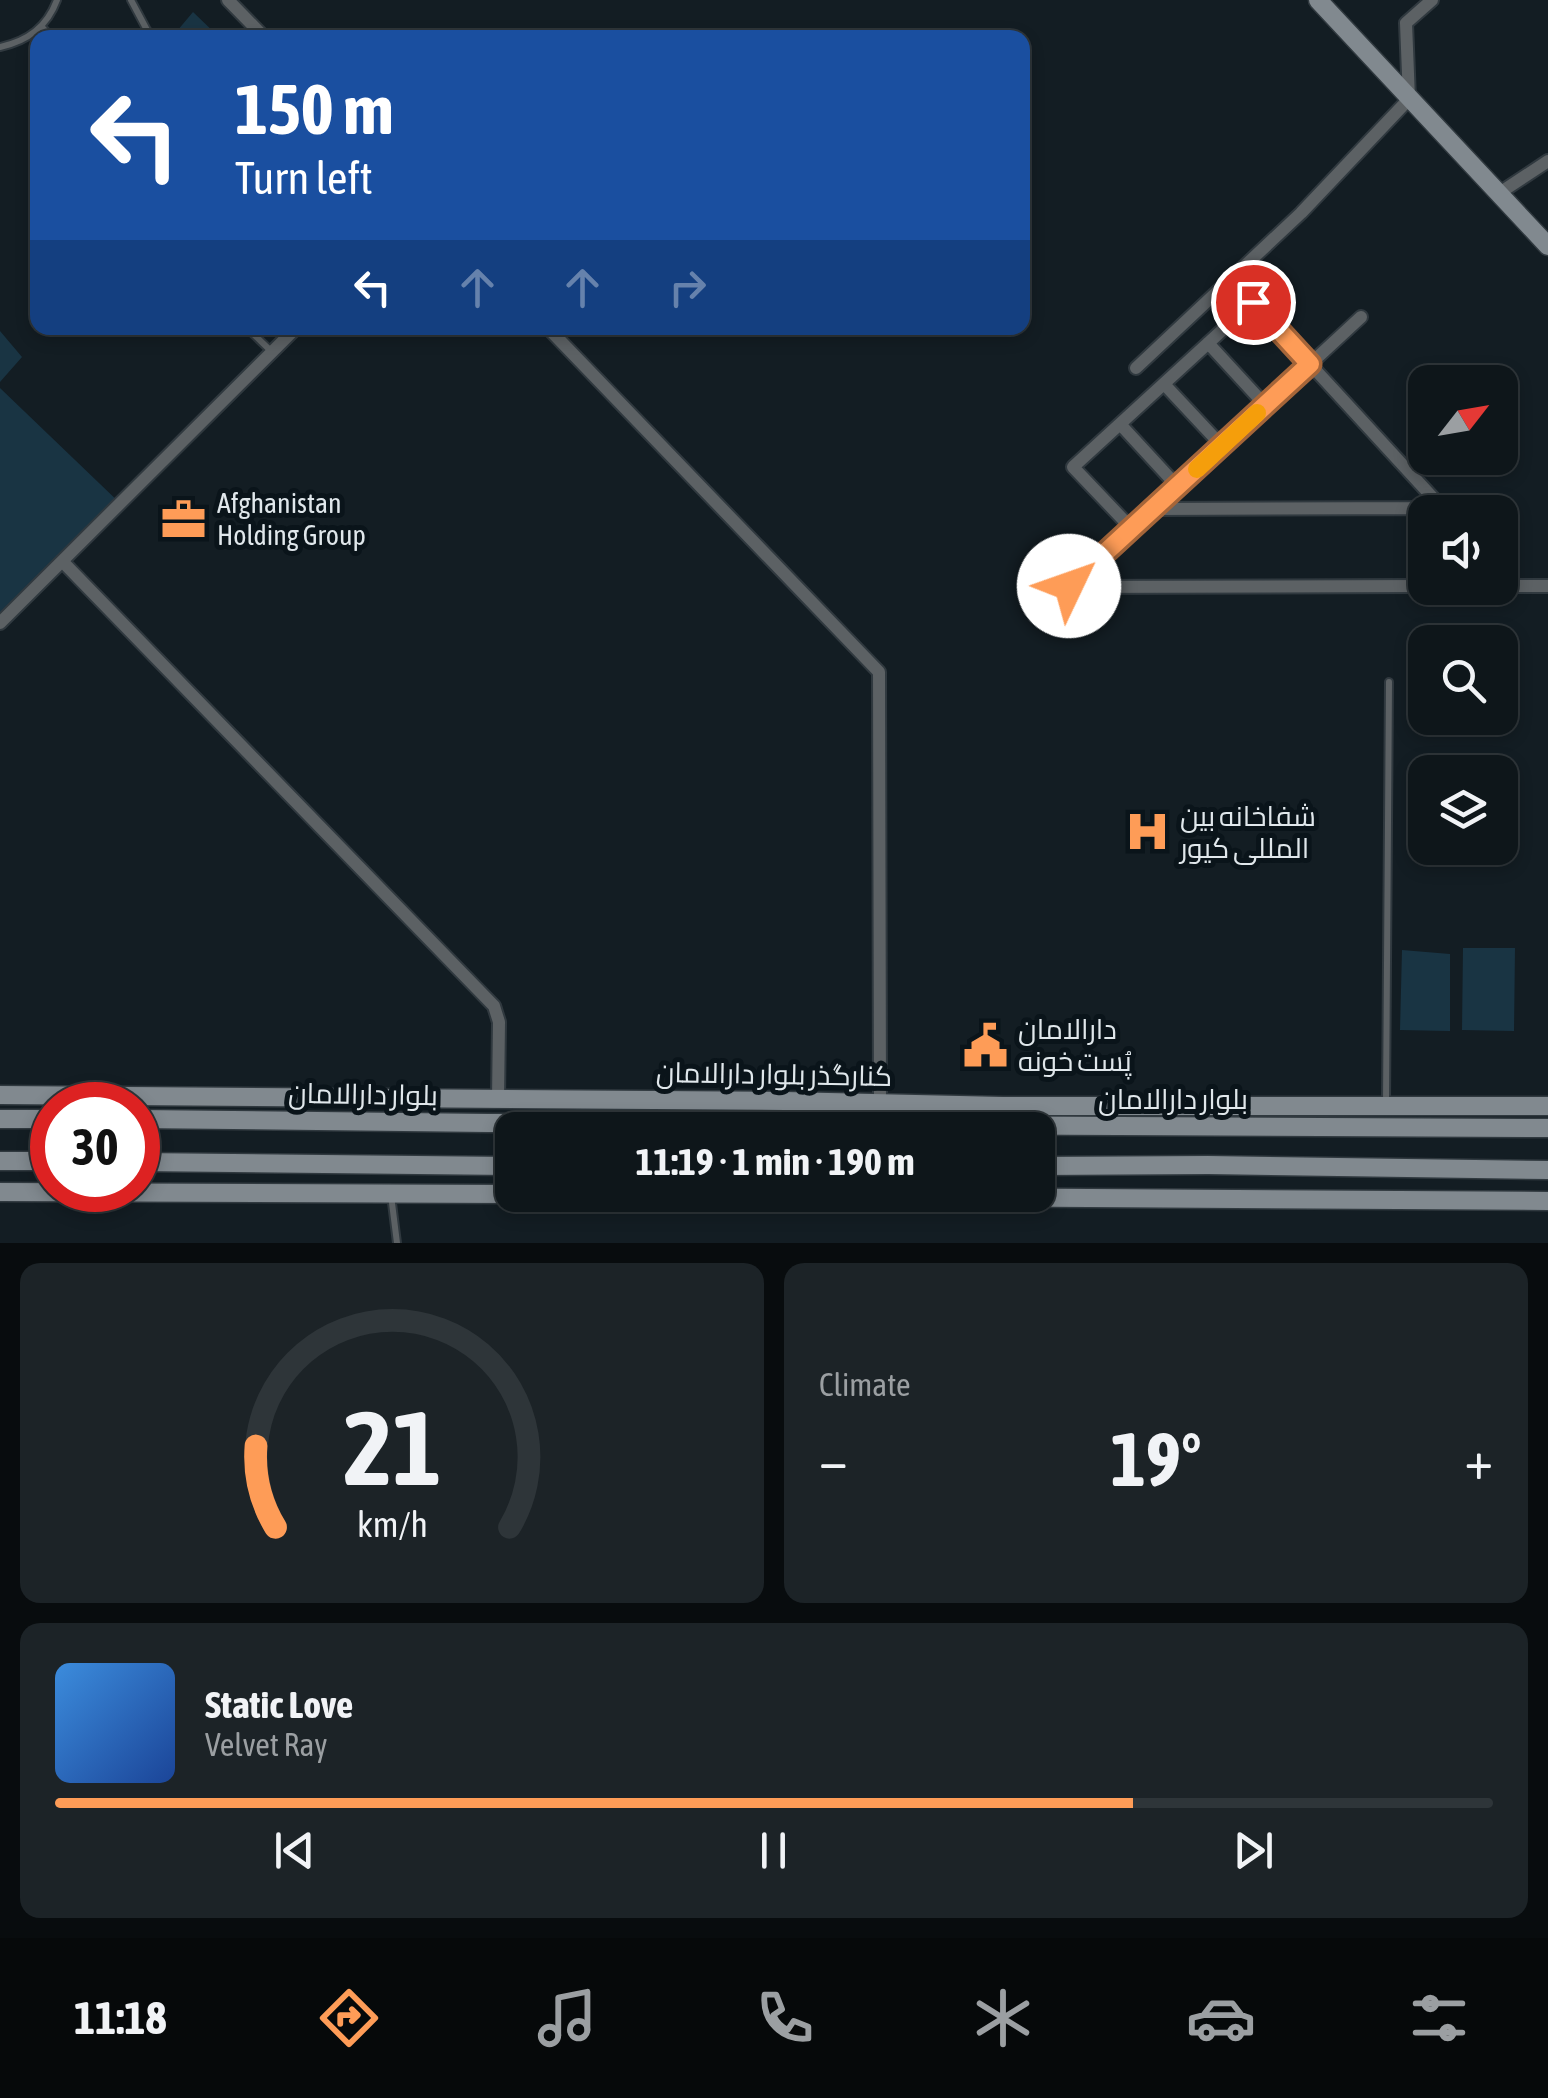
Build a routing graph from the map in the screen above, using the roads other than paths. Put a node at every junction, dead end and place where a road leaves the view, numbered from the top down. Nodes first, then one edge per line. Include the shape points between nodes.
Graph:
1 (56, 0) edge
2 (131, 0) edge
3 (228, 0) edge
4 (1318, 0) edge
5 (1432, 0) edge
6 (41, 26) junction
7 (36, 30) edge
8 (45, 30) edge
9 (147, 30) edge
10 (257, 30) edge
11 (30, 34) edge
12 (0, 47) edge
13 (1409, 99) junction
14 (1548, 161) edge
15 (1498, 194) junction
16 (1548, 246) edge
17 (1361, 316) dead end
18 (254, 335) edge
19 (289, 335) edge
20 (555, 335) edge
21 (1208, 343) junction
22 (272, 352) junction
23 (1310, 364) junction
24 (1136, 368) dead end
25 (1164, 384) junction
26 (1266, 405) junction
27 (1120, 424) junction
28 (1222, 446) junction
29 (1178, 487) junction
30 (1430, 495) edge
31 (1154, 509) junction
32 (1408, 510) edge
33 (1132, 529) junction
34 (62, 561) junction
35 (1408, 586) edge
36 (1518, 586) edge
37 (1548, 586) edge
38 (0, 623) edge
39 (1389, 682) dead end
40 (0, 1095) edge
41 (498, 1099) junction
42 (880, 1103) junction
43 (1386, 1105) junction
44 (1548, 1106) edge
45 (0, 1119) edge
46 (30, 1119) edge
47 (160, 1119) edge
48 (495, 1123) edge
49 (1055, 1127) edge
50 (1548, 1128) edge
51 (0, 1161) edge
52 (30, 1161) edge
53 (160, 1162) edge
54 (495, 1166) edge
55 (1055, 1166) edge
56 (1548, 1170) edge
57 (0, 1192) edge
58 (391, 1194) junction
59 (495, 1194) edge
60 (1055, 1197) edge
61 (1548, 1200) edge
62 (397, 1243) edge

1 - 6 lane
2 - 9 lane
3 - 10 street
4 - 13 street
5 - 13 street via 1406,23
6 - 7 lane
6 - 8 lane
11 - 12 lane
13 - 15 street
13 - 24 street via 1301,213
14 - 15 street
15 - 16 street
17 - 23 street
18 - 22 lane
19 - 22 street
20 - 42 street via 879,672
21 - 23 street via 1253,302
21 - 25 street
21 - 26 street
22 - 34 street
23 - 26 street
23 - 30 street
25 - 27 street
25 - 28 street
26 - 28 street
27 - 29 street
27 - 33 street via 1073,466
28 - 29 street
29 - 31 street
31 - 32 street
31 - 33 street
33 - 35 street via 1062,586
34 - 38 street
34 - 41 street via 494,1006
36 - 37 street
39 - 43 lane
40 - 41 street, کنارگذر بلوار دارالامان
41 - 42 street, کنارگذر بلوار دارالامان
42 - 43 street, کنارگذر بلوار دارالامان
43 - 44 street, کنارگذر بلوار دارالامان
45 - 46 street
47 - 48 street, بلوار دارالامان
49 - 50 street, بلوار دارالامان
51 - 52 street
53 - 54 street
55 - 56 street
57 - 58 street
58 - 59 street
58 - 62 lane
60 - 61 street

